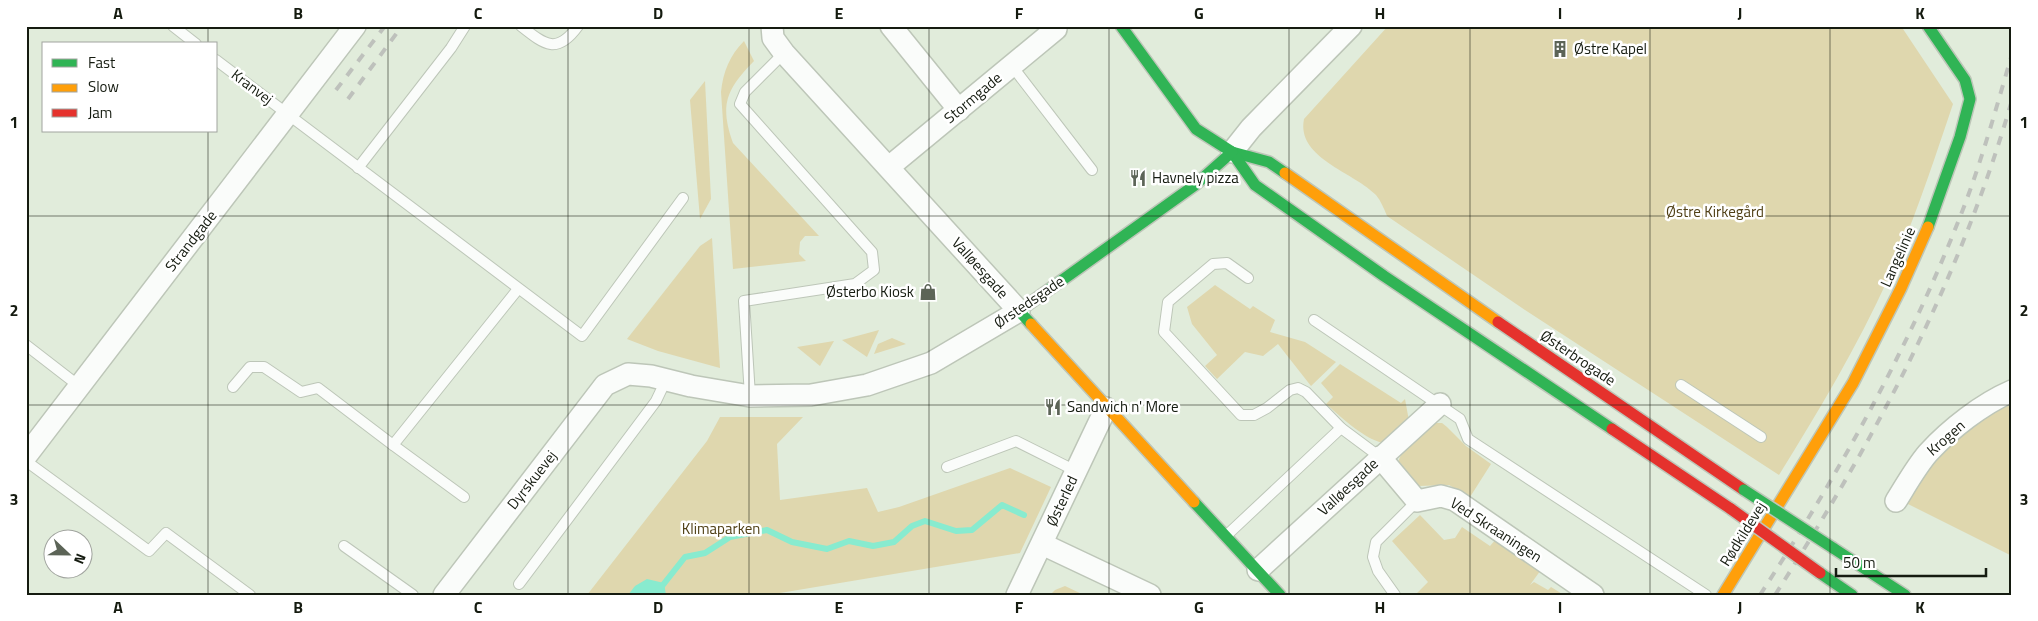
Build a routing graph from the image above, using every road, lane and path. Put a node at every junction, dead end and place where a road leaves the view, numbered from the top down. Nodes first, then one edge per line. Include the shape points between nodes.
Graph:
1 (173, 26) edge
2 (355, 26) edge
3 (465, 26) edge
4 (520, 26) edge
5 (578, 26) edge
6 (772, 26) edge
7 (891, 26) edge
8 (1121, 26) edge
9 (1351, 26) edge
10 (1928, 26) edge
11 (1056, 29) dead end
12 (193, 42) edge
13 (784, 53) junction
14 (218, 62) edge
15 (1012, 66) junction
16 (959, 110) junction
17 (288, 115) junction
18 (1232, 152) junction
19 (889, 167) junction
20 (358, 168) junction
21 (1092, 170) dead end
22 (683, 198) dead end
23 (1248, 278) dead end
24 (518, 289) junction
25 (1019, 311) junction
26 (1314, 320) dead end
27 (26, 345) edge
28 (628, 374) joint
29 (666, 380) junction
30 (1681, 385) dead end
31 (79, 386) junction
32 (233, 387) dead end
33 (2012, 392) edge
34 (750, 396) junction
35 (1440, 404) junction
36 (1106, 408) junction
37 (1341, 428) junction
38 (1761, 437) dead end
39 (393, 445) junction
40 (26, 456) edge
41 (1380, 458) junction
42 (26, 460) edge
43 (947, 467) dead end
44 (1076, 471) junction
45 (1788, 490) joint
46 (464, 497) dead end
47 (1417, 501) junction
48 (1896, 501) dead end
49 (1226, 535) junction
50 (1042, 544) junction
51 (344, 546) dead end
52 (1258, 570) junction
53 (519, 584) dead end
54 (250, 595) edge
55 (413, 595) edge
56 (444, 595) edge
57 (1017, 595) edge
58 (1150, 595) edge
59 (1280, 595) edge
60 (1395, 595) edge
61 (1593, 595) edge
62 (1706, 595) edge
63 (1723, 595) edge
64 (1852, 595) edge
65 (1905, 595) edge

1 - 12 lane
2 - 17 street, Strandgade
3 - 20 lane
4 - 5 lane via 544,43 556,44 568,40
6 - 13 street, Valløesgade via 773,38
7 - 16 street
8 - 18 main road, Østerbrogade via 1196,129
9 - 18 street, Ørstedsgade via 1251,128
10 - 45 main road, Langelinie via 1968,87 1968,110 1960,137 1929,225 1901,288 1853,383
11 - 15 street, Stormgade
13 - 19 street, Valløesgade
13 - 34 lane via 745,92 740,104 872,252 875,262 874,270 855,284 744,301
14 - 17 lane, Kranvej
15 - 16 street, Stormgade
15 - 21 lane
16 - 19 street, Stormgade
17 - 20 lane, Kranvej
17 - 31 street, Strandgade
18 - 25 main road, Ørstedsgade via 1195,185
18 - 64 main road, Østerbrogade, bridge via 1255,185 1384,276 1732,509
18 - 65 main road, Østerbrogade, bridge via 1269,162 1744,490
19 - 25 street, Valløesgade
20 - 24 lane, Kranvej
22 - 24 lane, Kranvej via 582,336
23 - 37 lane via 1227,263 1213,264 1168,302 1164,332 1241,415 1254,415 1298,388 1306,392
24 - 39 lane
25 - 34 street, Ørstedsgade via 931,363 866,385 811,395
25 - 36 main road, Valløesgade
26 - 35 lane
27 - 31 lane
28 - 29 street, Ørstedsgade
28 - 56 street, Dyrskuevej via 605,385
29 - 34 street, Ørstedsgade
29 - 53 lane via 656,401
30 - 38 lane
31 - 40 street, Strandgade
32 - 39 lane via 250,367 264,367 301,392 318,388
33 - 48 street, Krogen via 1997,398 1943,438 1927,454
35 - 41 street, Valløesgade
35 - 62 lane via 1460,419 1468,439
36 - 44 street, Østerled
36 - 49 main road, Valløesgade
37 - 41 lane
37 - 49 lane
39 - 46 lane
41 - 47 street
41 - 52 street, Valløesgade
42 - 54 lane via 149,550 166,533
43 - 44 lane via 1016,442
44 - 50 street, Østerled
45 - 63 main road, Rødkildevej
47 - 60 lane via 1376,542 1373,557
47 - 61 street, Ved Skraaningen via 1441,496 1454,500
49 - 52 main road, Valløesgade
50 - 57 street, Østerled
50 - 58 street
51 - 55 lane
52 - 59 main road, Valløesgade

